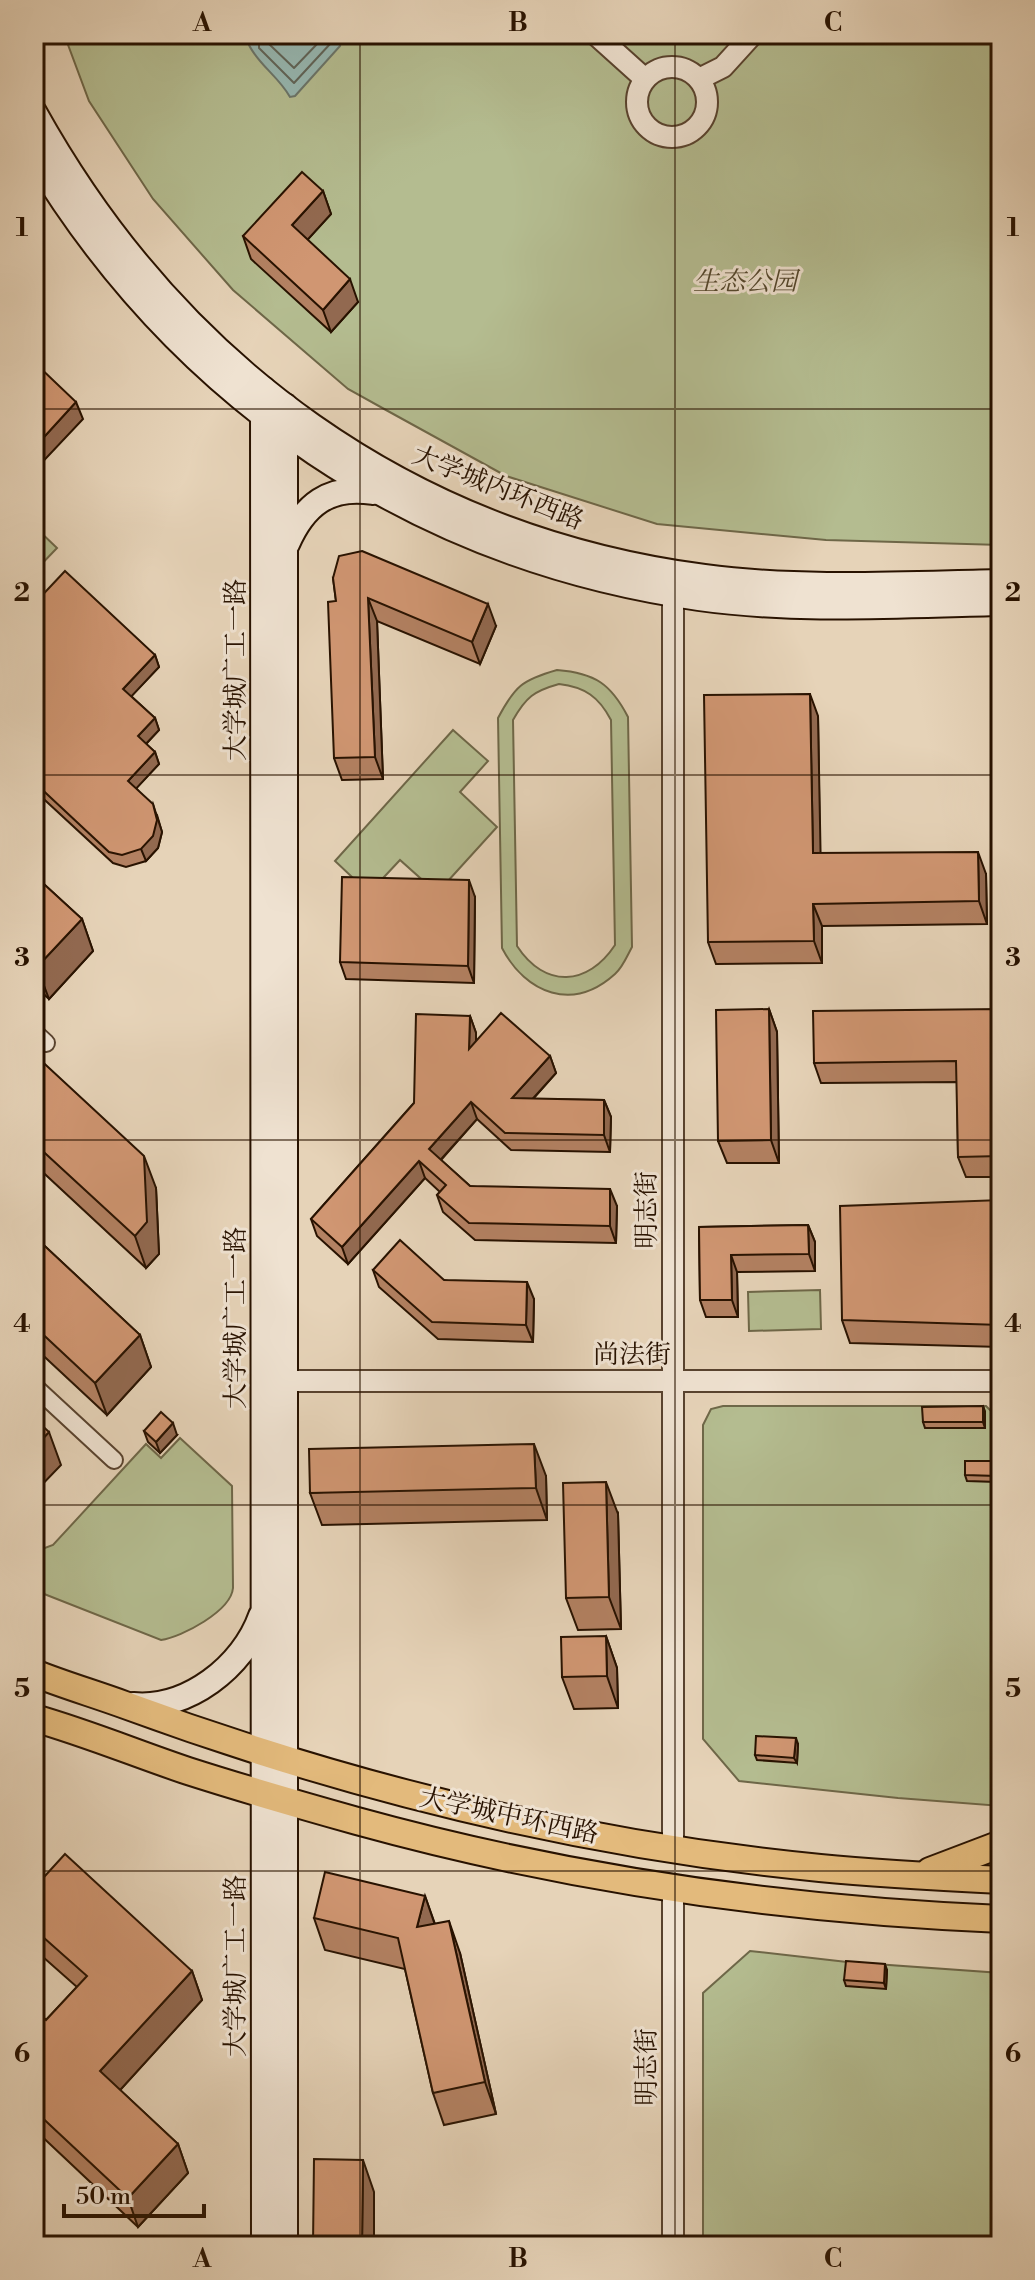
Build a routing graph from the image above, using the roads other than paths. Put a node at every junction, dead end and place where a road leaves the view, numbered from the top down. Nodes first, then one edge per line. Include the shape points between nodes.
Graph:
1 (595, 34) edge
2 (753, 34) edge
3 (645, 79) junction
4 (699, 79) junction
5 (34, 112) edge
6 (34, 155) edge
7 (274, 411) junction
8 (285, 432) junction
9 (379, 493) junction
10 (284, 550) junction
11 (1001, 582) edge
12 (672, 583) junction
13 (1001, 603) edge
14 (673, 1381) junction
15 (1001, 1381) edge
16 (274, 1382) junction
17 (34, 1386) edge
18 (114, 1460) dead end
19 (264, 1606) junction
20 (34, 1673) edge
21 (123, 1704) junction
22 (34, 1718) edge
23 (274, 1756) junction
24 (275, 1797) junction
25 (1001, 1844) edge
26 (673, 1848) junction
27 (917, 1876) junction
28 (1001, 1880) edge
29 (673, 1888) junction
30 (1001, 1919) edge
31 (264, 2246) edge
32 (285, 2246) edge
33 (673, 2246) edge

1 - 3 street
2 - 4 street via 723,67
3 - 4 street via 666,67 678,67
3 - 4 street via 637,100 643,122 672,137 693,130 706,111
5 - 7 main road, 大学城内环西路 via 87,200 146,277 263,389
6 - 7 main road, 大学城内环西路 via 130,291 186,350
7 - 8 main road, 大学城广工一路
7 - 12 main road, 大学城内环西路 via 466,511
7 - 16 main road, 大学城广工一路
8 - 9 main road, 大学城内环西路
8 - 10 main road, 大学城广工一路
9 - 10 main road via 344,492 312,505
9 - 12 main road, 大学城内环西路 via 457,531 551,566 599,579
10 - 16 main road, 大学城广工一路
11 - 12 main road, 大学城内环西路
12 - 13 main road, 大学城内环西路 via 735,602
12 - 14 street, 明志街
14 - 15 street, 尚法街
14 - 16 street, 尚法街
14 - 26 street, 明志街
16 - 19 main road, 大学城广工一路
16 - 23 main road, 大学城广工一路
17 - 18 street
19 - 21 main road via 248,1643 212,1680 163,1704
19 - 23 main road, 大学城广工一路
20 - 21 main road, 大学城中环西路
21 - 23 main road, 大学城中环西路
22 - 24 main road, 大学城中环西路
23 - 24 main road, 大学城广工一路
23 - 26 main road, 大学城中环西路 via 428,1799
24 - 29 main road, 大学城中环西路 via 528,1863
24 - 31 main road, 大学城广工一路
24 - 32 main road, 大学城广工一路
25 - 27 main road
26 - 27 main road, 大学城中环西路
27 - 28 main road, 大学城中环西路
29 - 30 main road, 大学城中环西路 via 843,1909
29 - 33 street, 明志街

